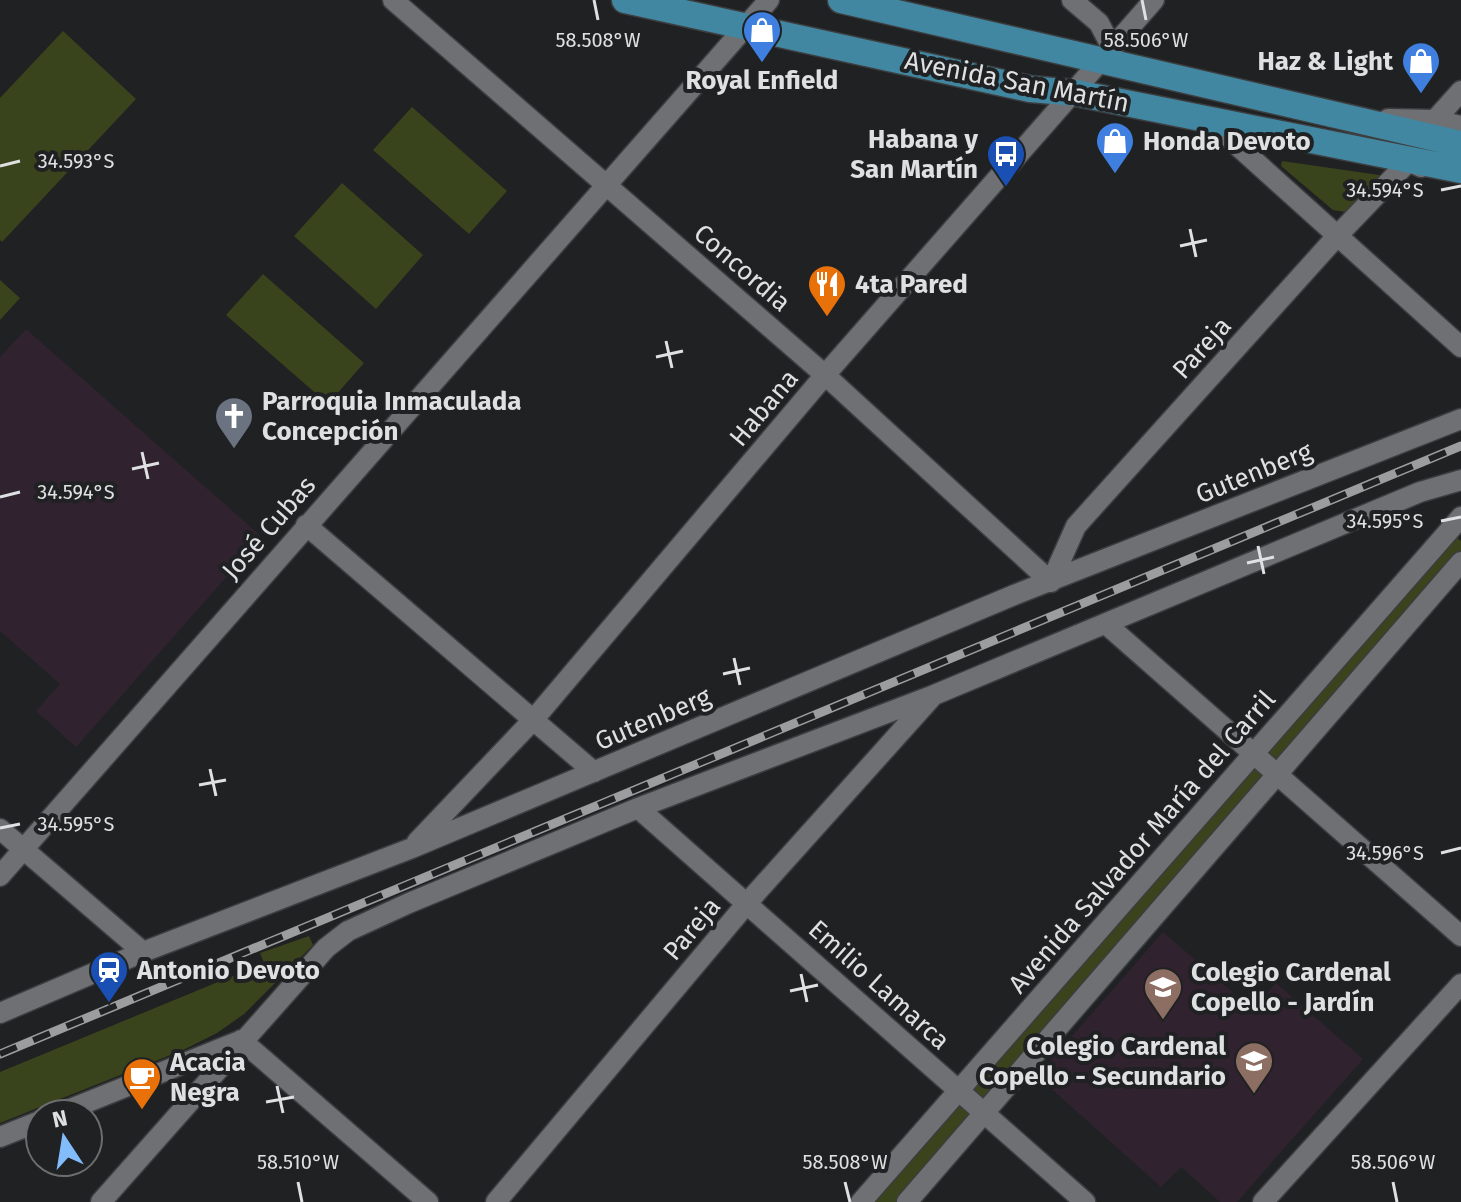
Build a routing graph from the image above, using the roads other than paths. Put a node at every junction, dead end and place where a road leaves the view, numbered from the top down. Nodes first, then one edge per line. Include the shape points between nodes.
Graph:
1 (393, 0) edge
2 (625, 0) edge
3 (769, 0) edge
4 (841, 0) edge
5 (1072, 0) edge
6 (1154, 0) edge
7 (746, 27) junction
8 (1107, 54) junction
9 (1461, 91) edge
10 (1076, 93) junction
11 (1356, 119) junction
12 (1209, 120) junction
13 (1435, 120) junction
14 (1461, 126) edge
15 (1461, 144) edge
16 (1409, 161) junction
17 (1461, 170) edge
18 (1461, 182) edge
19 (607, 185) junction
20 (1338, 235) junction
21 (1461, 347) edge
22 (825, 375) junction
23 (1461, 419) edge
24 (1461, 480) edge
25 (1461, 517) edge
26 (306, 525) junction
27 (1461, 562) edge
28 (1051, 582) junction
29 (1106, 624) junction
30 (934, 695) junction
31 (534, 719) junction
32 (1253, 754) junction
33 (594, 772) junction
34 (1277, 777) junction
35 (638, 808) junction
36 (0, 829) edge
37 (412, 848) junction
38 (23, 849) junction
39 (0, 876) edge
40 (748, 902) junction
41 (1461, 936) edge
42 (143, 952) junction
43 (1461, 984) edge
44 (0, 1013) edge
45 (241, 1040) junction
46 (959, 1092) junction
47 (98, 1098) edge
48 (983, 1115) junction
49 (24, 1127) edge
50 (0, 1137) edge
51 (101, 1202) edge
52 (428, 1202) edge
53 (496, 1202) edge
54 (861, 1202) edge
55 (907, 1202) edge
56 (1085, 1202) edge
57 (1263, 1202) edge

1 - 19 street, Concordia
2 - 7 main road, Avenida San Martín
3 - 7 street, José Cubas
4 - 8 main road, Avenida San Martín
5 - 8 street via 1099,23
6 - 8 street, Habana
7 - 10 main road, Avenida San Martín via 1030,89
7 - 19 street, José Cubas
8 - 10 street, Habana
8 - 11 main road, Avenida San Martín
9 - 13 street
10 - 12 main road, Avenida San Martín
10 - 22 street, Habana
11 - 13 street, Avenida San Martín
11 - 15 main road, Avenida San Martín
12 - 16 main road, Avenida San Martín
12 - 20 street
13 - 14 street, Avenida San Martín
16 - 17 main road, Avenida San Martín
16 - 18 street, Avenida San Martín
16 - 20 street, Pareja
19 - 22 street, Concordia
19 - 26 street, José Cubas
20 - 21 street
20 - 28 street, Pareja via 1076,526
22 - 28 street, Concordia
22 - 31 street, Habana
23 - 28 street, Gutenberg
24 - 29 street via 1420,492
25 - 32 street, Avenida Salvador María del Carril
26 - 31 street
26 - 38 street, José Cubas
27 - 34 street
28 - 33 street, Gutenberg
29 - 30 street
29 - 32 street
30 - 35 street
30 - 40 street, Pareja
31 - 33 street
31 - 37 street, Habana
32 - 34 street
32 - 46 street, Avenida Salvador María del Carril
33 - 37 street, Gutenberg
34 - 41 street
34 - 48 street
35 - 40 street, Emilio Lamarca
35 - 45 street via 348,931
36 - 38 street
37 - 42 street, Gutenberg
38 - 39 street, José Cubas
38 - 42 street
40 - 46 street, Emilio Lamarca
40 - 53 street, Pareja
42 - 44 street, Gutenberg
43 - 57 street
45 - 47 street
45 - 51 street
45 - 52 street
46 - 48 street, Emilio Lamarca
46 - 54 street, Avenida Salvador María del Carril
48 - 55 street
48 - 56 street, Emilio Lamarca
49 - 50 street

